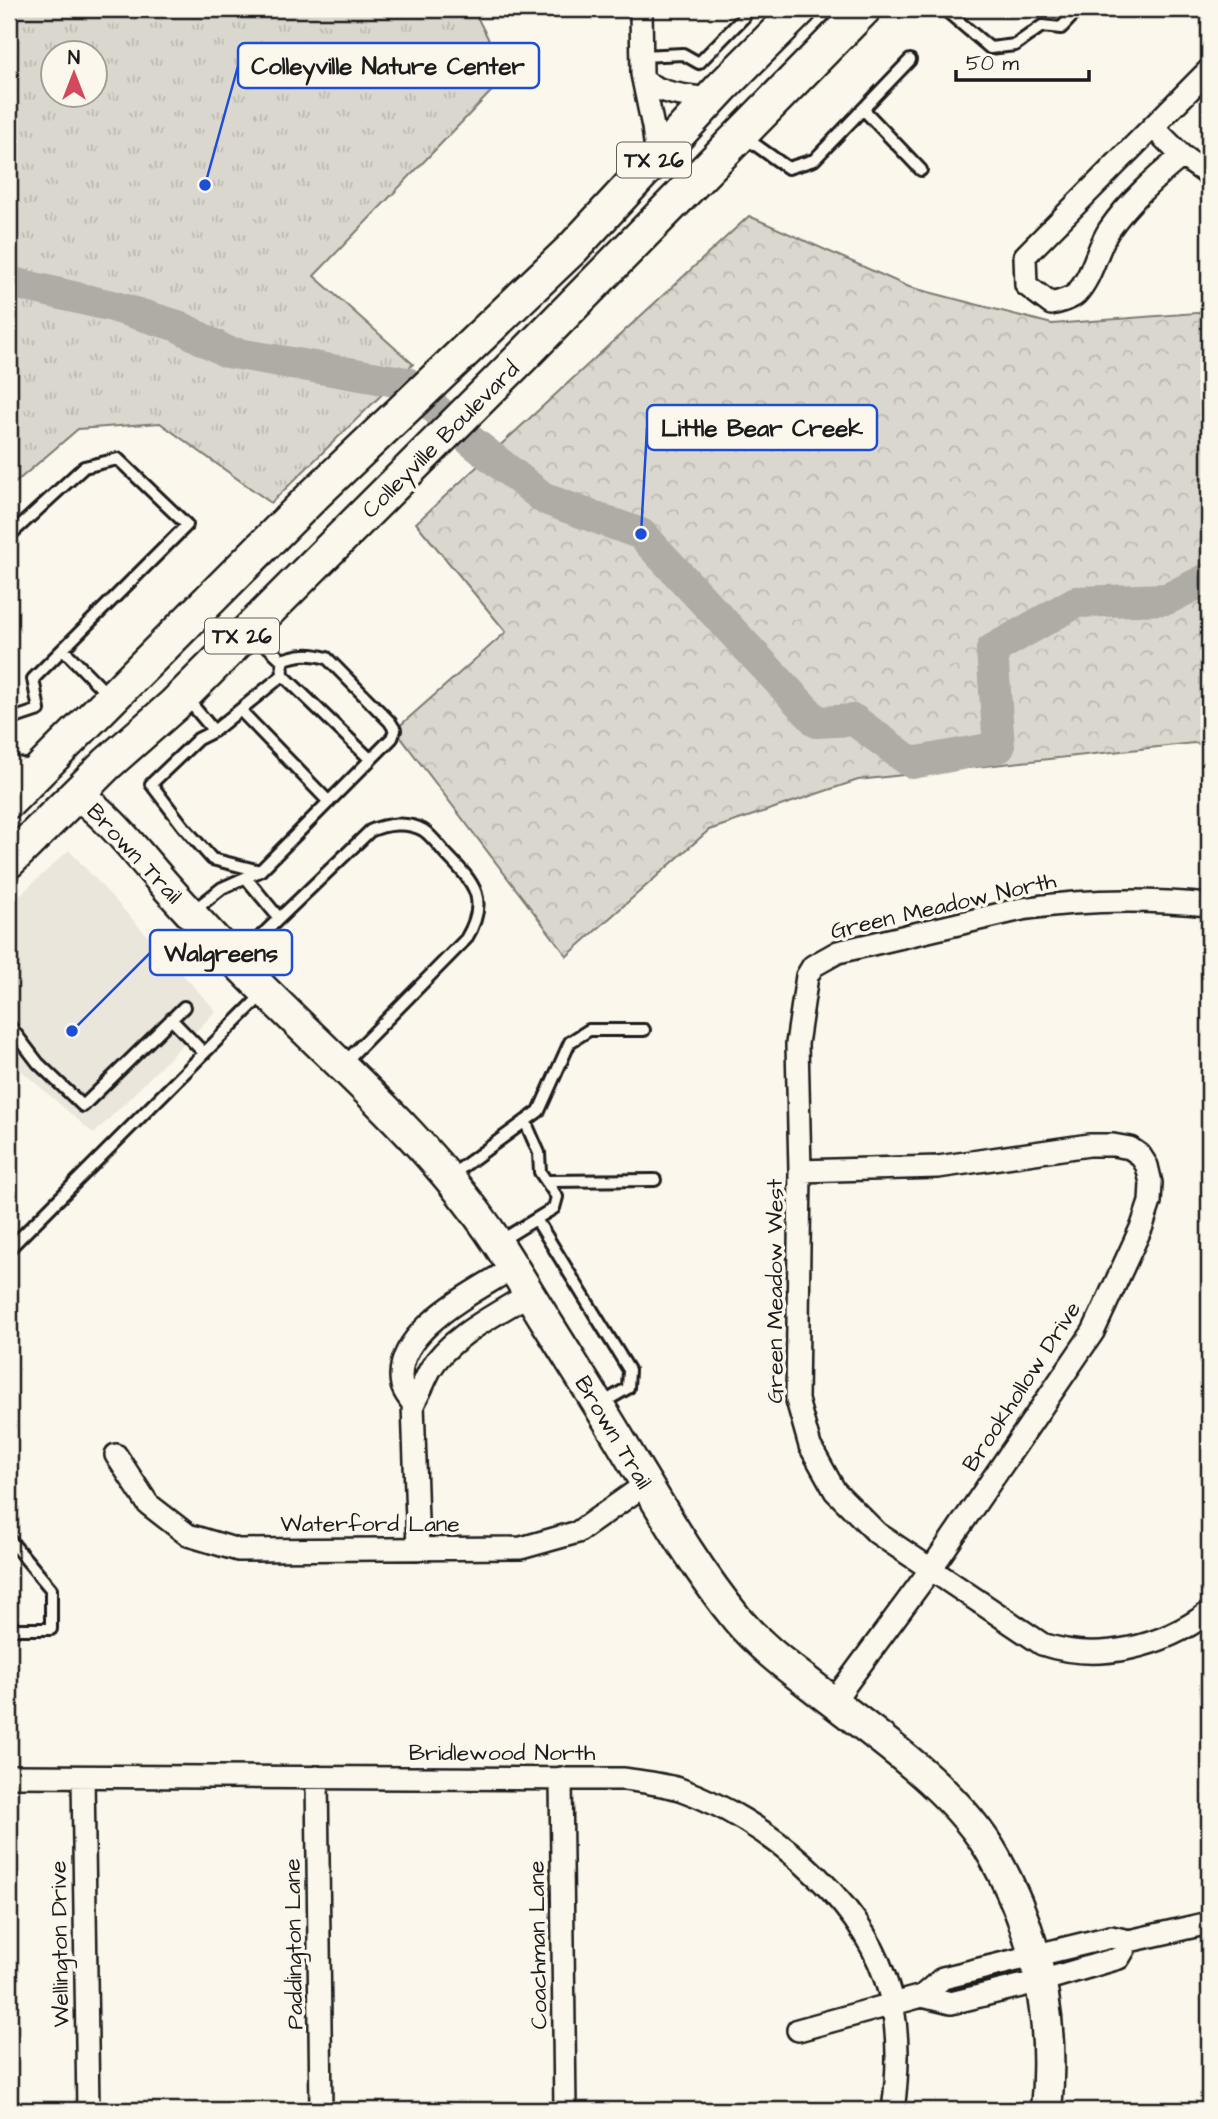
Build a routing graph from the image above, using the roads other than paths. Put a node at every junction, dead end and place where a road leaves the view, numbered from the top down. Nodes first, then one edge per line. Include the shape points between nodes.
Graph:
1 (641, 9) edge
2 (740, 9) edge
3 (800, 9) edge
4 (864, 9) edge
5 (944, 9) edge
6 (1079, 9) edge
7 (1091, 9) edge
8 (1113, 9) edge
9 (642, 56) junction
10 (910, 60) dead end
11 (1209, 70) edge
12 (644, 81) junction
13 (711, 99) junction
14 (863, 108) junction
15 (1153, 127) junction
16 (741, 134) junction
17 (1182, 156) junction
18 (657, 158) junction
19 (921, 170) dead end
20 (1209, 175) edge
21 (356, 487) junction
22 (9, 536) edge
23 (249, 629) junction
24 (62, 649) junction
25 (282, 660) junction
26 (283, 675) junction
27 (111, 698) junction
28 (174, 705) junction
29 (240, 710) junction
30 (9, 720) edge
31 (214, 731) junction
32 (370, 759) junction
33 (22, 770) edge
34 (77, 794) junction
35 (9, 801) edge
36 (329, 802) junction
37 (9, 861) edge
38 (260, 871) junction
39 (246, 878) junction
40 (1209, 905) edge
41 (191, 913) junction
42 (279, 918) junction
43 (235, 961) junction
44 (266, 991) junction
45 (184, 1007) dead end
46 (171, 1019) junction
47 (9, 1026) edge
48 (644, 1030) dead end
49 (797, 1044) joint
50 (204, 1053) junction
51 (342, 1066) junction
52 (525, 1121) junction
53 (800, 1171) junction
54 (449, 1177) junction
55 (655, 1180) dead end
56 (548, 1181) junction
57 (536, 1219) junction
58 (498, 1242) junction
59 (9, 1249) edge
60 (514, 1267) junction
61 (529, 1294) junction
62 (412, 1404) junction
63 (598, 1406) junction
64 (116, 1455) dead end
65 (646, 1484) junction
66 (9, 1539) edge
67 (418, 1549) junction
68 (931, 1569) junction
69 (1209, 1612) edge
70 (9, 1629) edge
71 (832, 1702) junction
72 (9, 1776) edge
73 (83, 1777) junction
74 (317, 1777) junction
75 (561, 1778) junction
76 (1209, 1923) edge
77 (1038, 1968) junction
78 (892, 2004) junction
79 (799, 2030) dead end
80 (88, 2110) edge
81 (321, 2110) edge
82 (565, 2110) edge
83 (893, 2110) edge
84 (1046, 2110) edge

1 - 9 street
2 - 9 lane via 744,17 699,62 683,54
3 - 13 main road, Colleyville Boulevard / TX 26
4 - 16 main road, Colleyville Boulevard / TX 26
5 - 6 lane via 990,48 1015,45 1042,26 1061,28
7 - 8 lane
9 - 12 street
10 - 14 lane
11 - 15 street
12 - 13 street via 657,90
12 - 18 street
13 - 18 main road, Colleyville Boulevard / TX 26
14 - 16 lane via 814,160 788,168
14 - 19 lane
15 - 17 street
15 - 17 street via 1024,256 1026,285 1051,304 1075,295 1108,232 1129,204
16 - 21 main road, Colleyville Boulevard / TX 26 via 533,346
17 - 20 street
18 - 21 main road, Colleyville Boulevard / TX 26
21 - 23 main road, Colleyville Boulevard / TX 26 via 343,536
21 - 27 main road, Colleyville Boulevard / TX 26
22 - 24 lane via 84,467 118,459 187,525
23 - 25 lane
23 - 28 main road, Colleyville Boulevard / TX 26
24 - 27 lane
24 - 30 lane via 33,678 39,710
25 - 26 lane
25 - 32 lane via 297,654 327,658 390,722 395,730 392,737
26 - 29 lane
26 - 32 lane
27 - 33 main road, Colleyville Boulevard / TX 26
28 - 31 lane via 193,706
28 - 34 main road, Colleyville Boulevard / TX 26
29 - 31 lane
29 - 36 lane
31 - 38 lane via 198,739 151,784 212,859
32 - 36 lane
33 - 34 main road
33 - 35 main road, Colleyville Boulevard / TX 26
34 - 37 main road, Colleyville Boulevard / TX 26
34 - 41 street, Brown Trail via 105,815
36 - 38 lane
38 - 39 lane
39 - 41 lane via 222,888
39 - 42 lane
40 - 49 street, Green Meadow North via 1163,901 1053,904 838,952 813,966 807,976
41 - 43 street, Brown Trail
42 - 43 lane
42 - 51 lane via 370,831 382,825 424,830 470,878 478,913 466,939
43 - 44 street, Brown Trail
44 - 50 lane
44 - 51 street, Brown Trail
45 - 46 lane
46 - 47 lane via 83,1106 38,1063
46 - 50 lane
48 - 52 lane via 589,1030 570,1042 539,1111
49 - 53 street, Green Meadow West
50 - 59 lane
51 - 54 street, Brown Trail
52 - 54 lane
52 - 56 lane via 539,1153 540,1172
53 - 68 street, Green Meadow West via 797,1400 810,1447 835,1491 877,1533
53 - 68 street, Brookhollow Drive via 938,1167 1090,1145 1130,1148 1147,1167 1152,1183 1142,1226 1093,1332
54 - 58 street, Brown Trail
55 - 56 lane
56 - 57 lane via 557,1198 554,1208
57 - 58 lane
57 - 63 lane via 629,1370 628,1388
58 - 60 street, Brown Trail
60 - 61 street, Brown Trail
60 - 62 street via 437,1316 409,1344 402,1386
61 - 62 street via 453,1342 431,1368
61 - 63 street, Brown Trail
62 - 67 street
63 - 65 street, Brown Trail
64 - 67 street, Waterford Lane via 148,1504 188,1535 238,1550
65 - 67 street, Waterford Lane via 578,1532 521,1548
65 - 71 street, Brown Trail via 702,1573 739,1621 764,1648
66 - 70 lane via 51,1589 51,1629
68 - 69 street, Green Meadow West via 1042,1644 1060,1650 1122,1650 1169,1636
68 - 71 street, Brookhollow Drive
71 - 77 street, Brown Trail via 914,1766 974,1825 1020,1907
72 - 73 street, Bridlewood North
73 - 74 street, Bridlewood North
73 - 80 street, Wellington Drive
74 - 75 street, Bridlewood North
74 - 81 street, Paddington Lane
75 - 78 street, Bridlewood North via 624,1779 679,1789 749,1823 786,1849 849,1913 874,1951
75 - 82 street, Coachman Lane
76 - 77 street via 1129,1941 1119,1958
77 - 78 street via 951,2003 922,1996
77 - 84 street, Brown Trail via 1048,2048
78 - 79 street
78 - 83 street, Bridlewood North via 897,2041

